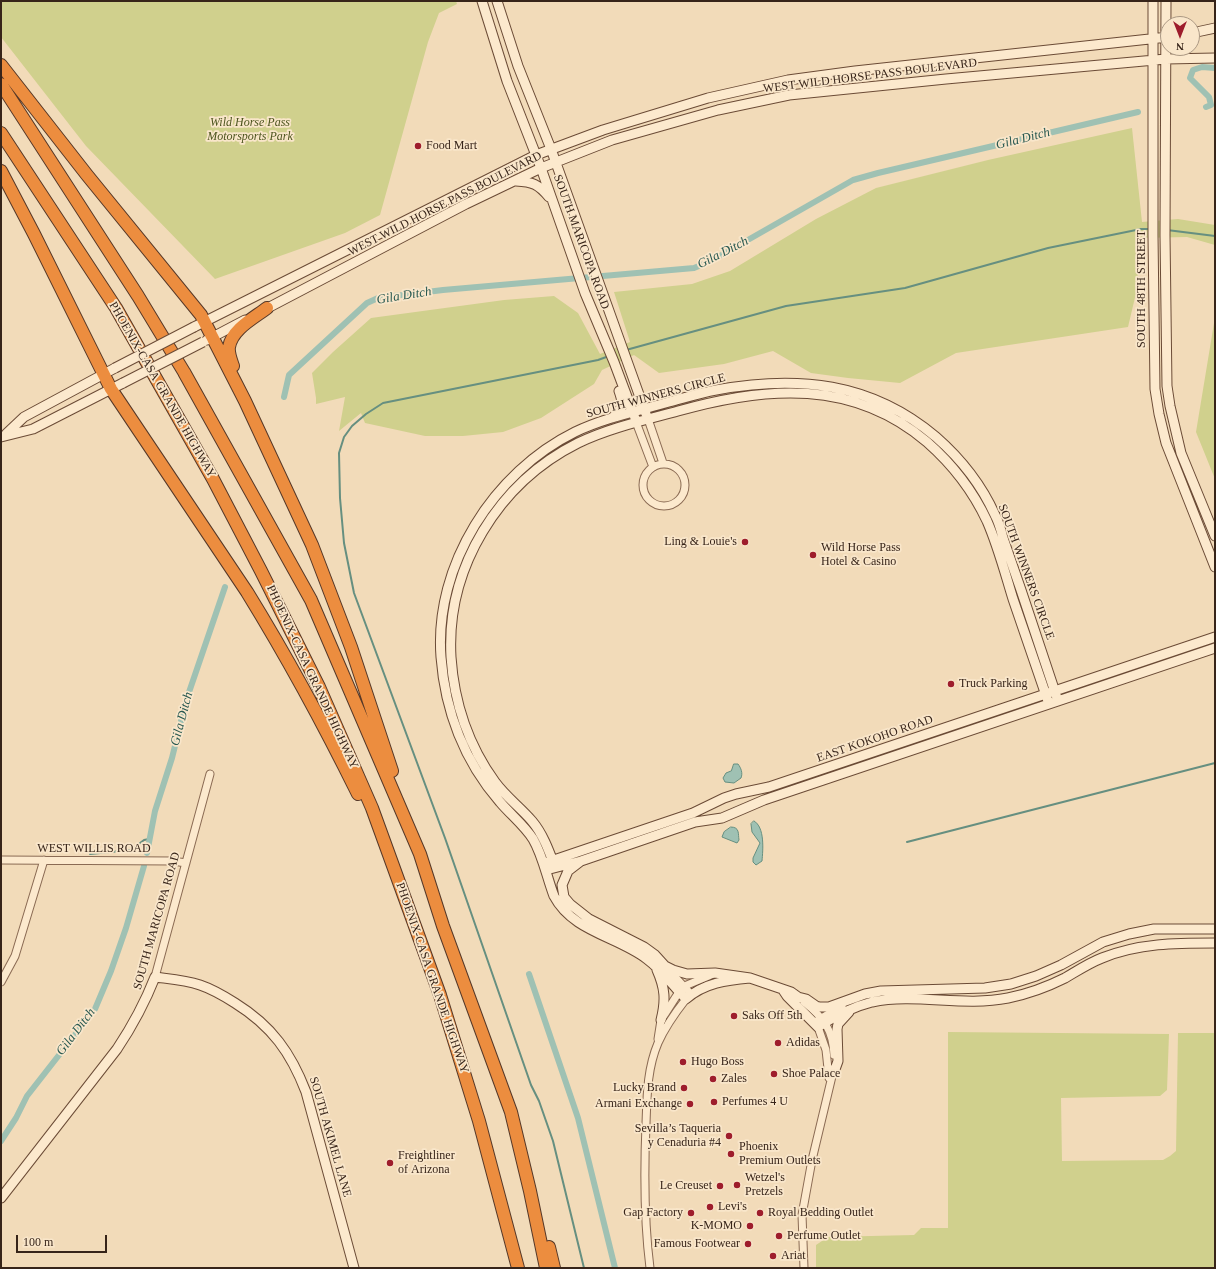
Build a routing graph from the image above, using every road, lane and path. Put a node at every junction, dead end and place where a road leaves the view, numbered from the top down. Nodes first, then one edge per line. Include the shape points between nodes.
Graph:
1 (482, 1) edge
2 (497, 1) edge
3 (1153, 1) edge
4 (1166, 1) edge
5 (1166, 16) edge
6 (1215, 28) edge
7 (1200, 31) edge
8 (1154, 38) junction
9 (1160, 38) edge
10 (1166, 56) edge
11 (1215, 58) edge
12 (1166, 59) junction
13 (1154, 60) junction
14 (1, 64) edge
15 (518, 66) junction
16 (504, 71) junction
17 (1, 84) edge
18 (1, 134) edge
19 (551, 149) junction
20 (536, 155) junction
21 (556, 163) junction
22 (541, 168) junction
23 (1, 171) edge
24 (514, 181) junction
25 (553, 201) junction
26 (267, 308) junction
27 (199, 325) junction
28 (208, 340) junction
29 (614, 362) junction
30 (103, 374) junction
31 (750, 385) junction
32 (740, 386) junction
33 (111, 389) junction
34 (751, 394) junction
35 (741, 396) junction
36 (245, 401) junction
37 (645, 409) junction
38 (633, 413) junction
39 (611, 419) junction
40 (648, 419) junction
41 (636, 422) junction
42 (3, 437) edge
43 (663, 463) junction
44 (652, 467) junction
45 (485, 510) junction
46 (493, 516) junction
47 (1215, 536) edge
48 (1215, 567) edge
49 (1215, 638) edge
50 (1215, 648) edge
51 (1055, 691) junction
52 (1045, 694) junction
53 (1058, 701) junction
54 (1049, 704) junction
55 (454, 705) junction
56 (838, 764) junction
57 (210, 774) dead end
58 (842, 774) junction
59 (697, 811) junction
60 (700, 822) junction
61 (387, 850) junction
62 (420, 854) junction
63 (1, 860) edge
64 (44, 860) junction
65 (581, 861) junction
66 (186, 863) junction
67 (554, 864) junction
68 (543, 867) junction
69 (1175, 928) junction
70 (1215, 928) edge
71 (1175, 943) junction
72 (1215, 943) edge
73 (647, 959) junction
74 (665, 966) junction
75 (1048, 972) junction
76 (715, 973) junction
77 (155, 977) junction
78 (750, 978) junction
79 (1, 982) edge
80 (1054, 983) junction
81 (682, 989) junction
82 (782, 989) junction
83 (689, 997) junction
84 (798, 997) junction
85 (853, 998) junction
86 (853, 1008) junction
87 (661, 1020) junction
88 (820, 1023) junction
89 (658, 1044) junction
90 (834, 1072) junction
91 (830, 1086) junction
92 (530, 1191) junction
93 (1, 1198) edge
94 (354, 1268) edge
95 (518, 1268) edge
96 (546, 1268) edge
97 (554, 1268) edge
98 (650, 1268) edge
99 (804, 1268) edge

1 - 16 street, SOUTH MARICOPA ROAD
2 - 15 street, SOUTH MARICOPA ROAD
3 - 8 street, SOUTH 48TH STREET
4 - 5 street, SOUTH 48TH STREET
6 - 7 street
8 - 9 street, WEST WILD HORSE PASS BOULEVARD
8 - 13 street, SOUTH 48TH STREET
8 - 19 street, WEST WILD HORSE PASS BOULEVARD via 788,80 708,98 603,130
10 - 12 street, SOUTH 48TH STREET
11 - 12 street, WEST WILD HORSE PASS BOULEVARD
12 - 13 street, WEST WILD HORSE PASS BOULEVARD
12 - 47 street, SOUTH 48TH STREET via 1166,370 1170,406 1181,452
13 - 21 street, WEST WILD HORSE PASS BOULEVARD via 790,95 718,110 612,140
13 - 48 street, SOUTH 48TH STREET via 1154,373 1166,443
14 - 27 highway via 191,303
15 - 16 street
15 - 19 street, SOUTH MARICOPA ROAD
16 - 20 street, SOUTH MARICOPA ROAD
17 - 62 highway via 184,372 311,600
18 - 61 highway, PHOENIX-CASA GRANDE HIGHWAY via 116,308 213,479 319,688 372,808
19 - 20 street, WEST WILD HORSE PASS BOULEVARD
19 - 21 street, SOUTH MARICOPA ROAD
20 - 22 street, SOUTH MARICOPA ROAD
20 - 27 street, WEST WILD HORSE PASS BOULEVARD
21 - 22 street, WEST WILD HORSE PASS BOULEVARD
21 - 37 street, SOUTH MARICOPA ROAD
22 - 24 street, WEST WILD HORSE PASS BOULEVARD
22 - 25 street, SOUTH MARICOPA ROAD
23 - 30 highway
24 - 25 street via 535,184
24 - 26 street, WEST WILD HORSE PASS BOULEVARD
25 - 29 street, SOUTH MARICOPA ROAD
26 - 28 street, WEST WILD HORSE PASS BOULEVARD
26 - 36 highway via 241,327 229,347
27 - 28 highway
27 - 30 street, WEST WILD HORSE PASS BOULEVARD, bridge
28 - 33 street, WEST WILD HORSE PASS BOULEVARD, bridge
28 - 36 highway
29 - 38 street, SOUTH MARICOPA ROAD
29 - 39 street via 614,375 622,404 620,411
30 - 33 highway
30 - 42 street, WEST WILD HORSE PASS BOULEVARD via 24,417
31 - 32 street, SOUTH WINNERS CIRCLE
31 - 34 street
31 - 51 street, SOUTH WINNERS CIRCLE via 788,382 852,391 883,403 913,419 954,454 976,481 996,516
32 - 35 street
32 - 37 street, SOUTH WINNERS CIRCLE via 709,391
33 - 42 street, WEST WILD HORSE PASS BOULEVARD via 33,429
33 - 61 highway via 267,624 318,714
34 - 35 street, SOUTH WINNERS CIRCLE
34 - 52 street, SOUTH WINNERS CIRCLE via 791,392 837,397 858,404 908,427 949,463 971,492 988,523
35 - 40 street, SOUTH WINNERS CIRCLE
36 - 62 highway via 312,545 351,647
37 - 38 street, SOUTH WINNERS CIRCLE
37 - 40 street, SOUTH MARICOPA ROAD
38 - 39 street, SOUTH WINNERS CIRCLE
38 - 41 street, SOUTH MARICOPA ROAD
39 - 45 street, SOUTH WINNERS CIRCLE via 576,432 547,448 521,469 496,494
40 - 41 street, SOUTH WINNERS CIRCLE
40 - 43 street, SOUTH MARICOPA ROAD
41 - 44 street, SOUTH MARICOPA ROAD
41 - 46 street, SOUTH WINNERS CIRCLE via 580,442 553,457 505,499
43 - 44 street
43 - 44 street via 680,470 684,476 685,492 676,504 654,504 644,493 644,478
45 - 46 street
45 - 55 street, SOUTH WINNERS CIRCLE via 473,527 458,558 448,589 442,621 441,654 445,690
46 - 55 street, SOUTH WINNERS CIRCLE via 466,563 457,592 452,623 451,656
49 - 51 street, EAST KOKOHO ROAD
50 - 53 street, EAST KOKOHO ROAD
51 - 52 street, EAST KOKOHO ROAD
51 - 53 street, SOUTH WINNERS CIRCLE
52 - 54 street, SOUTH WINNERS CIRCLE
52 - 56 street, EAST KOKOHO ROAD
53 - 54 street, EAST KOKOHO ROAD
54 - 58 street, EAST KOKOHO ROAD
55 - 67 street, SOUTH WINNERS CIRCLE via 477,754 508,798 532,821 541,834
55 - 68 street, SOUTH WINNERS CIRCLE via 454,725 468,756 491,791 532,837
56 - 58 street
56 - 59 street, EAST KOKOHO ROAD via 761,789 736,794
57 - 66 street, SOUTH MARICOPA ROAD
58 - 60 street, EAST KOKOHO ROAD via 754,803 722,818
59 - 60 street
59 - 67 street, EAST KOKOHO ROAD
60 - 65 street, EAST KOKOHO ROAD
61 - 95 highway, PHOENIX-CASA GRANDE HIGHWAY via 429,963 460,1058
62 - 92 highway via 443,926 511,1112
63 - 64 street, WEST WILLIS ROAD
64 - 66 street, WEST WILLIS ROAD via 173,860
64 - 79 street via 15,956
65 - 67 street, EAST KOKOHO ROAD
65 - 74 street, SOUTH WINNERS CIRCLE via 568,871 562,885 564,897 579,912 644,947
66 - 77 street, SOUTH MARICOPA ROAD
67 - 68 street, EAST KOKOHO ROAD
68 - 73 street, SOUTH WINNERS CIRCLE via 559,905 572,918
69 - 70 street
69 - 71 street
69 - 75 street via 1154,929 1110,940
71 - 72 street
71 - 80 street via 1124,950 1092,962
73 - 81 street, SOUTH WINNERS CIRCLE
73 - 87 street via 657,969 664,989
74 - 76 street via 687,974
74 - 81 street, SOUTH WINNERS CIRCLE
75 - 80 street
75 - 85 street via 1012,984 985,988 887,990
76 - 78 street
76 - 81 street
77 - 93 street, SOUTH MARICOPA ROAD via 146,1001 117,1049
77 - 94 street, SOUTH AKIMEL LANE via 186,981 226,997 263,1022 279,1041 299,1074 306,1092
78 - 82 street
78 - 83 street via 708,985
80 - 86 street via 1003,999 897,1000 874,1002
81 - 83 street, SOUTH WINNERS CIRCLE
81 - 87 street
82 - 84 street
82 - 88 street
83 - 89 street via 669,1021
84 - 85 street via 824,1008
84 - 88 street
85 - 88 street
86 - 88 street
86 - 90 street via 836,1029 838,1060
87 - 89 street
88 - 90 street via 831,1036
88 - 91 street via 829,1064
89 - 98 street via 648,1076 645,1143
90 - 91 street
91 - 99 street via 802,1215
92 - 96 highway
92 - 97 highway

